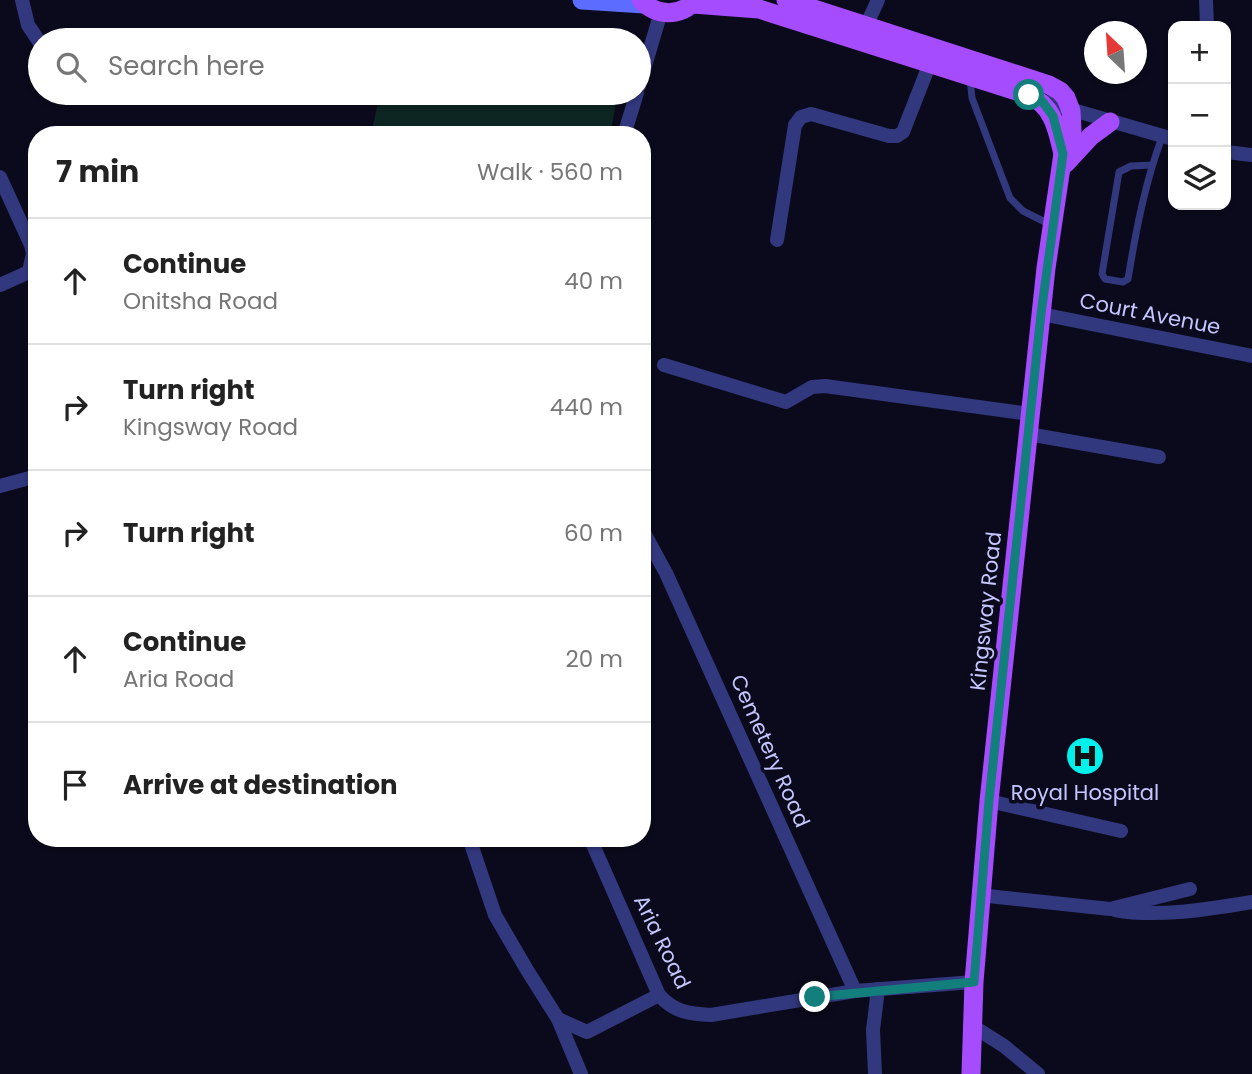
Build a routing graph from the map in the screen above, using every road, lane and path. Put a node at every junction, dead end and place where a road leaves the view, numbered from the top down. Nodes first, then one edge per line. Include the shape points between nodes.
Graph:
1 (22, 0) edge
2 (582, 0) edge
3 (786, 0) edge
4 (878, 0) edge
5 (1206, 0) edge
6 (694, 2) edge
7 (649, 5) edge
8 (1207, 21) edge
9 (866, 26) junction
10 (30, 28) edge
11 (646, 28) edge
12 (930, 63) junction
13 (970, 75) junction
14 (1042, 101) junction
15 (633, 105) edge
16 (1071, 111) junction
17 (1110, 122) junction
18 (627, 126) edge
19 (1168, 137) edge
20 (1231, 153) edge
21 (1252, 155) edge
22 (1062, 161) junction
23 (1152, 165) junction
24 (0, 177) edge
25 (1052, 225) junction
26 (777, 240) dead end
27 (28, 241) edge
28 (28, 272) edge
29 (0, 285) edge
30 (1041, 314) junction
31 (1252, 356) edge
32 (664, 365) dead end
33 (1030, 414) junction
34 (1028, 434) junction
35 (1159, 457) dead end
36 (28, 478) edge
37 (0, 486) edge
38 (651, 546) edge
39 (989, 801) junction
40 (1121, 831) dead end
41 (472, 847) edge
42 (594, 847) edge
43 (1190, 888) dead end
44 (979, 895) junction
45 (1252, 902) edge
46 (1110, 909) junction
47 (974, 982) junction
48 (878, 989) junction
49 (855, 991) junction
50 (660, 995) junction
51 (558, 1019) junction
52 (971, 1025) junction
53 (581, 1074) edge
54 (875, 1074) edge
55 (971, 1074) edge
56 (1038, 1074) edge

1 - 10 street
2 - 7 main road
3 - 9 main road
4 - 9 street
5 - 8 street
6 - 7 main road via 681,11
6 - 12 main road via 750,6
7 - 11 street
9 - 16 main road via 1049,85 1060,91
12 - 13 main road
12 - 26 street via 903,132 897,136 811,114 801,117 795,125
13 - 14 main road
13 - 25 lane via 972,98 1010,198 1023,211
14 - 16 street
14 - 22 main road via 1053,116
15 - 18 street
16 - 17 street
16 - 22 main road, Kingsway Road via 1072,131
17 - 19 street
17 - 22 main road
19 - 23 lane
20 - 21 street
22 - 25 main road, Kingsway Road
23 - 23 lane via 1128,279 1105,279 1102,274 1119,172
24 - 27 street
25 - 30 main road, Kingsway Road
28 - 29 street
30 - 31 street, Court Avenue
30 - 33 main road, Kingsway Road
32 - 33 street via 786,402 812,387 825,386
33 - 34 main road, Kingsway Road
34 - 35 street
34 - 39 main road, Kingsway Road
36 - 37 street
38 - 49 street, Cemetery Road
39 - 40 street
39 - 44 main road, Kingsway Road
41 - 51 street via 495,915
42 - 50 street, Aria Road
43 - 46 street
44 - 46 street
44 - 47 main road, Kingsway Road
45 - 46 street via 1132,914
47 - 48 street, Aria Road
47 - 52 main road, Kingsway Road
48 - 49 street, Aria Road
48 - 54 street via 873,1030
49 - 50 street, Aria Road via 710,1015 677,1010
50 - 51 street via 587,1032
51 - 53 street
52 - 55 main road, Kingsway Road
52 - 56 street

